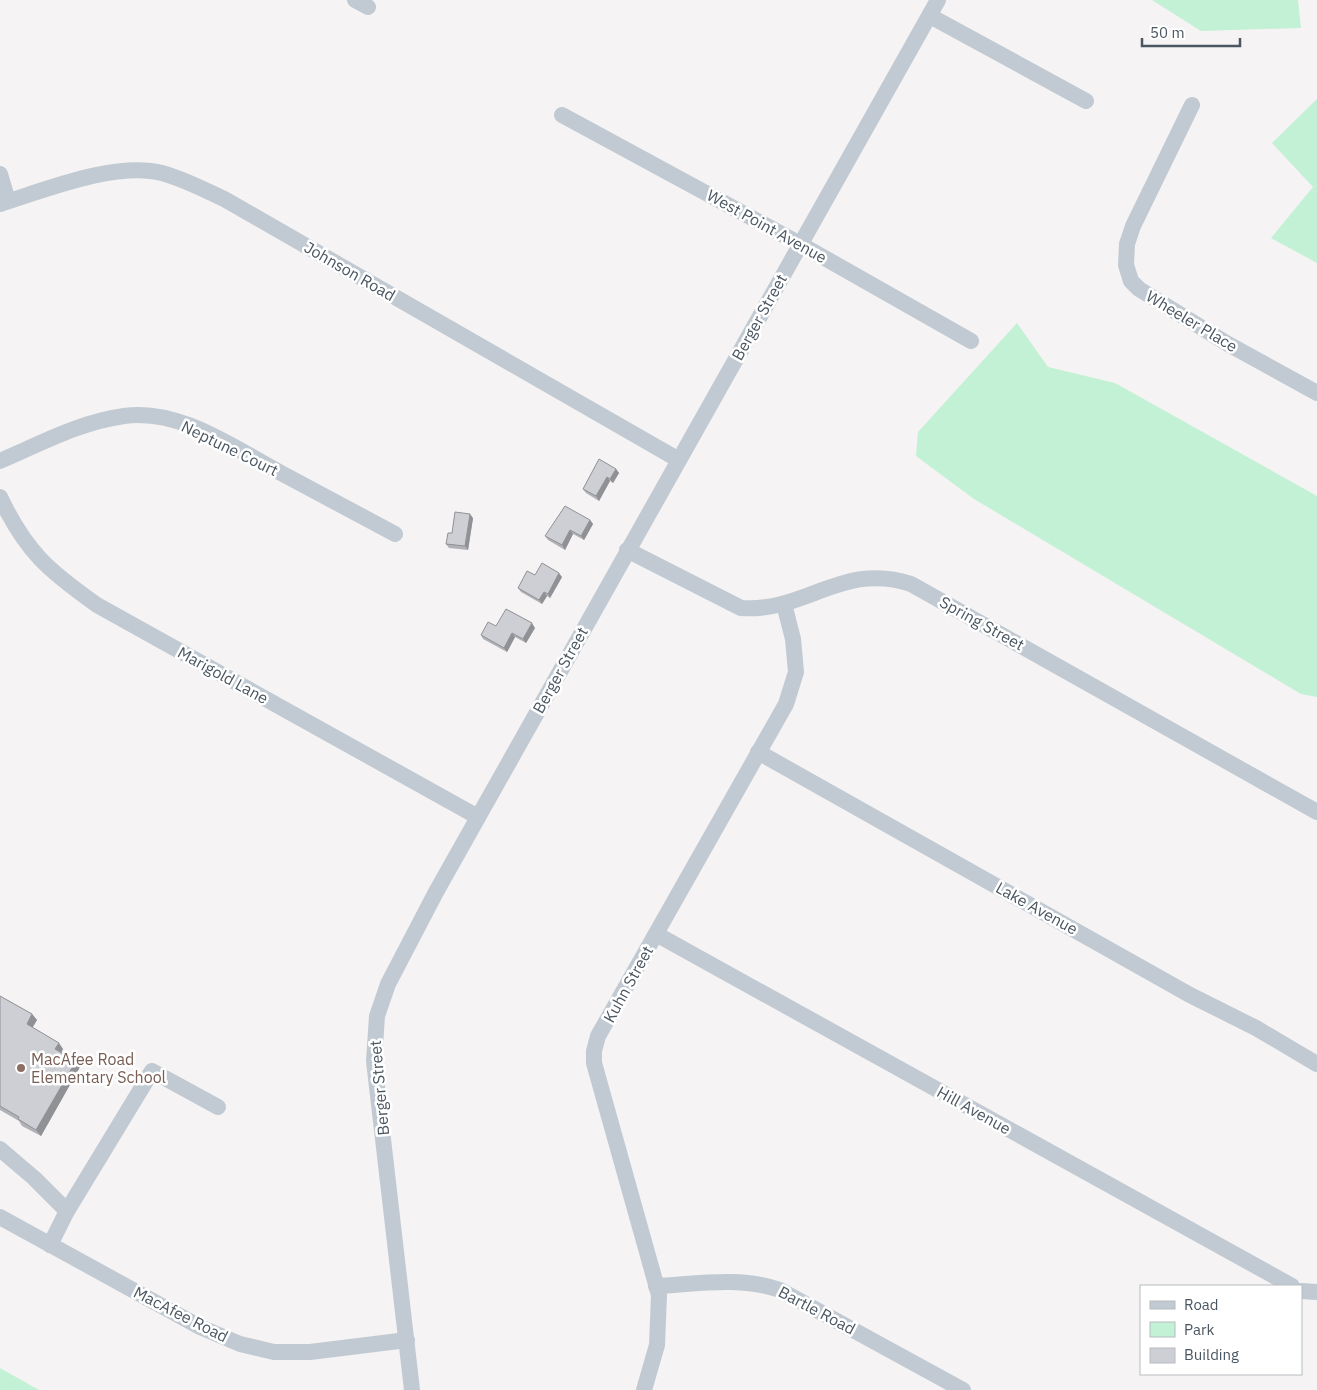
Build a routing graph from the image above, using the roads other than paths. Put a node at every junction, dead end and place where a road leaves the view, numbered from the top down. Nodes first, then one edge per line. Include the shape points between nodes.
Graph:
1 (938, 0) edge
2 (930, 16) junction
3 (1086, 101) dead end
4 (1192, 105) dead end
5 (562, 115) dead end
6 (0, 174) edge
7 (4, 202) edge
8 (800, 244) junction
9 (971, 341) dead end
10 (1317, 393) edge
11 (679, 460) junction
12 (0, 461) edge
13 (0, 497) edge
14 (395, 534) dead end
15 (627, 550) junction
16 (784, 604) junction
17 (758, 752) junction
18 (1317, 812) edge
19 (478, 817) junction
20 (656, 934) junction
21 (1317, 1064) edge
22 (218, 1107) dead end
23 (0, 1148) edge
24 (67, 1211) junction
25 (0, 1217) edge
26 (50, 1245) junction
27 (1290, 1285) edge
28 (656, 1286) junction
29 (1302, 1291) edge
30 (1317, 1292) edge
31 (407, 1340) junction
32 (412, 1390) edge
33 (644, 1390) edge
34 (963, 1390) edge

1 - 2 street, Berger Street
2 - 3 street
2 - 8 street, Berger Street
4 - 10 street, Wheeler Place via 1133,226 1127,244 1126,265 1131,281 1165,306
5 - 8 street, West Point Avenue
6 - 7 street
7 - 11 street, Johnson Road via 87,178 126,172 161,172 190,183 226,200
8 - 9 street, West Point Avenue
8 - 11 street, Berger Street
11 - 15 street, Berger Street
12 - 14 street, Neptune Court via 92,422 151,415 203,432
13 - 19 street, Marigold Lane via 14,527 33,553 54,574 97,605
15 - 16 street, Spring Street via 741,608 760,609
15 - 19 street, Berger Street
16 - 17 street, Kuhn Street via 793,639 796,672 786,704
16 - 18 street, Spring Street via 847,581 881,577 911,584
17 - 20 street, Kuhn Street
17 - 21 street, Lake Avenue
19 - 31 street, Berger Street via 388,984 375,1029 374,1061
20 - 27 street, Hill Avenue
20 - 28 street, Kuhn Street via 598,1036 594,1051 594,1063
22 - 24 street via 152,1071
23 - 24 street
24 - 26 street
25 - 26 street, MacAfee Road
26 - 31 street, MacAfee Road via 200,1327 240,1344 274,1352 310,1352
28 - 33 street, Kuhn Street via 657,1345
28 - 34 street, Bartle Road via 761,1283 780,1290
29 - 30 street
31 - 32 street, Berger Street

